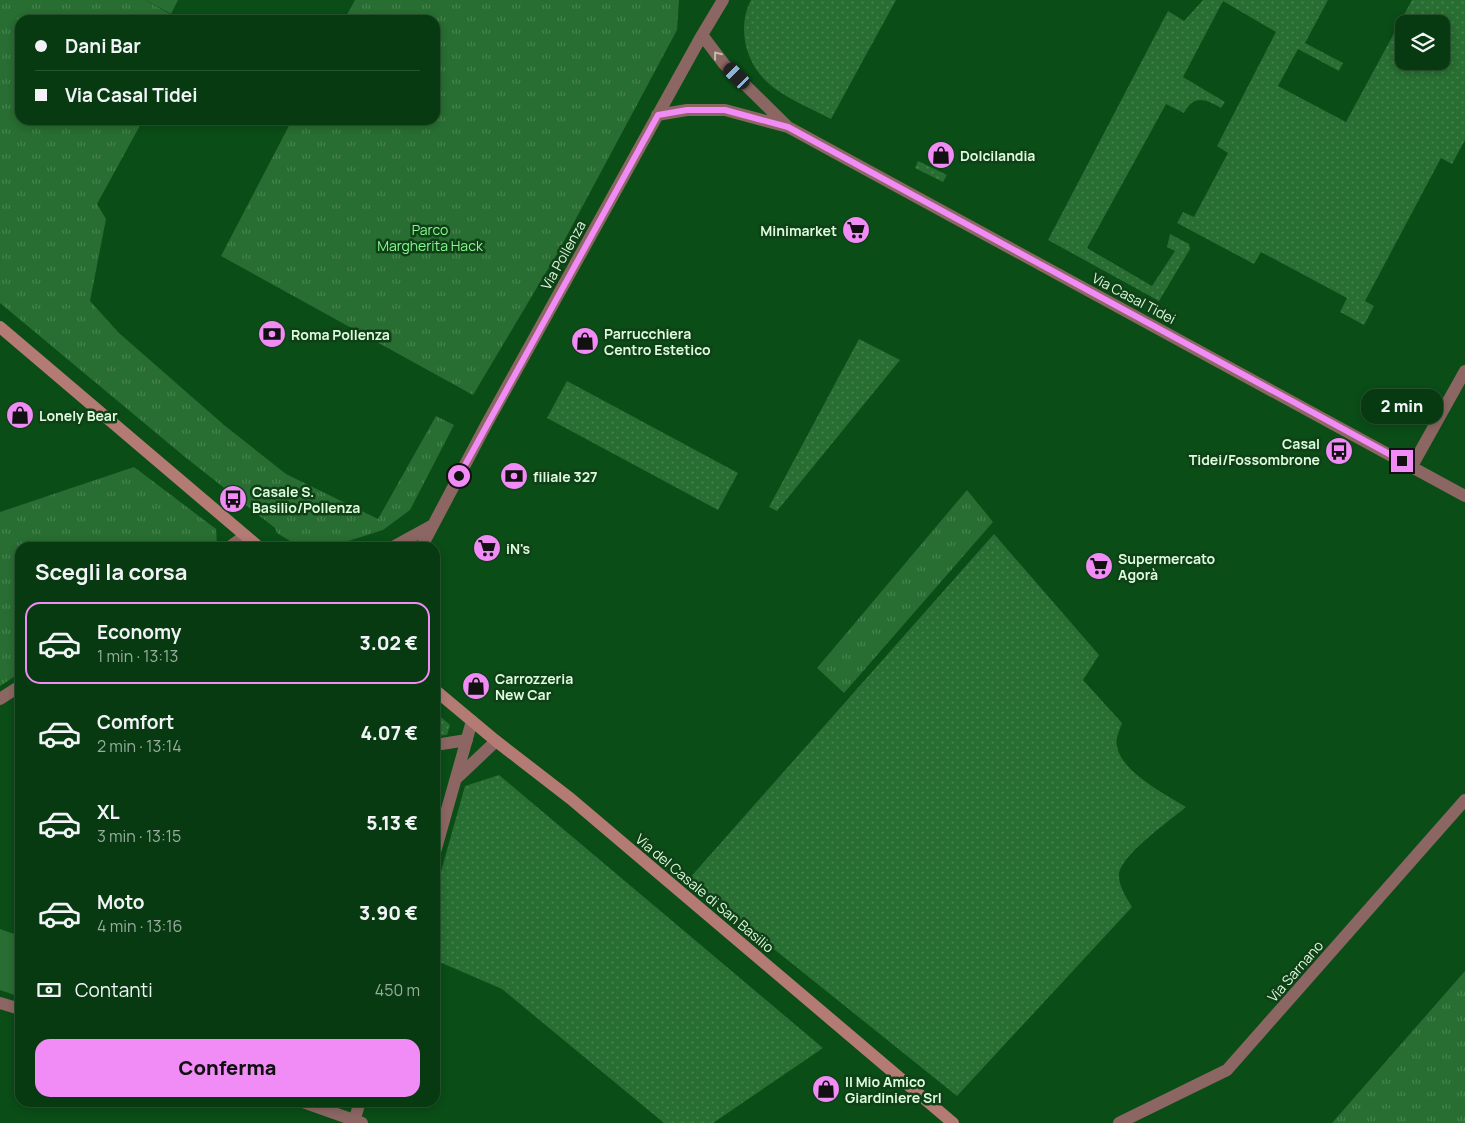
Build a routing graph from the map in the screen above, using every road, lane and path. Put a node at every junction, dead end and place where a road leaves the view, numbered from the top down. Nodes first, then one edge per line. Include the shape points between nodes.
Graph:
1 (724, 0) edge
2 (702, 35) junction
3 (658, 115) junction
4 (788, 127) junction
5 (0, 327) edge
6 (1465, 371) edge
7 (1412, 466) junction
8 (1465, 496) edge
9 (433, 526) junction
10 (245, 536) junction
11 (236, 542) edge
12 (252, 542) edge
13 (402, 542) edge
14 (424, 542) edge
15 (15, 689) edge
16 (440, 694) edge
17 (0, 699) edge
18 (472, 721) junction
19 (467, 740) junction
20 (496, 741) junction
21 (440, 744) edge
22 (457, 778) junction
23 (1465, 800) edge
24 (440, 835) edge
25 (0, 1003) edge
26 (15, 1008) edge
27 (317, 1107) edge
28 (360, 1107) edge
29 (358, 1122) edge
30 (952, 1123) edge
31 (1118, 1123) edge

1 - 2 street, Via Pollenza
2 - 3 street, Via Pollenza
4 -> 2 street, Via Casal Tidei via 724,64
3 - 4 street, Via Casal Tidei via 687,110 725,110
3 - 9 street, Via Pollenza
4 - 7 street, Via Casal Tidei
5 - 10 street
6 - 7 street
7 - 8 street, Via Casal Tidei
9 - 13 street
9 - 14 street, Via Pollenza
10 - 11 street
10 - 12 street
15 - 17 street
16 - 18 street, Via del Casale di San Basilio
18 - 19 street
18 - 20 street, Via del Casale di San Basilio
19 - 21 street
19 - 22 street
20 - 22 street
20 - 30 street, Via del Casale di San Basilio via 572,799
22 - 24 street
23 - 31 street, Via Sarnano via 1227,1070
25 - 26 street
27 - 29 street
28 - 29 street

